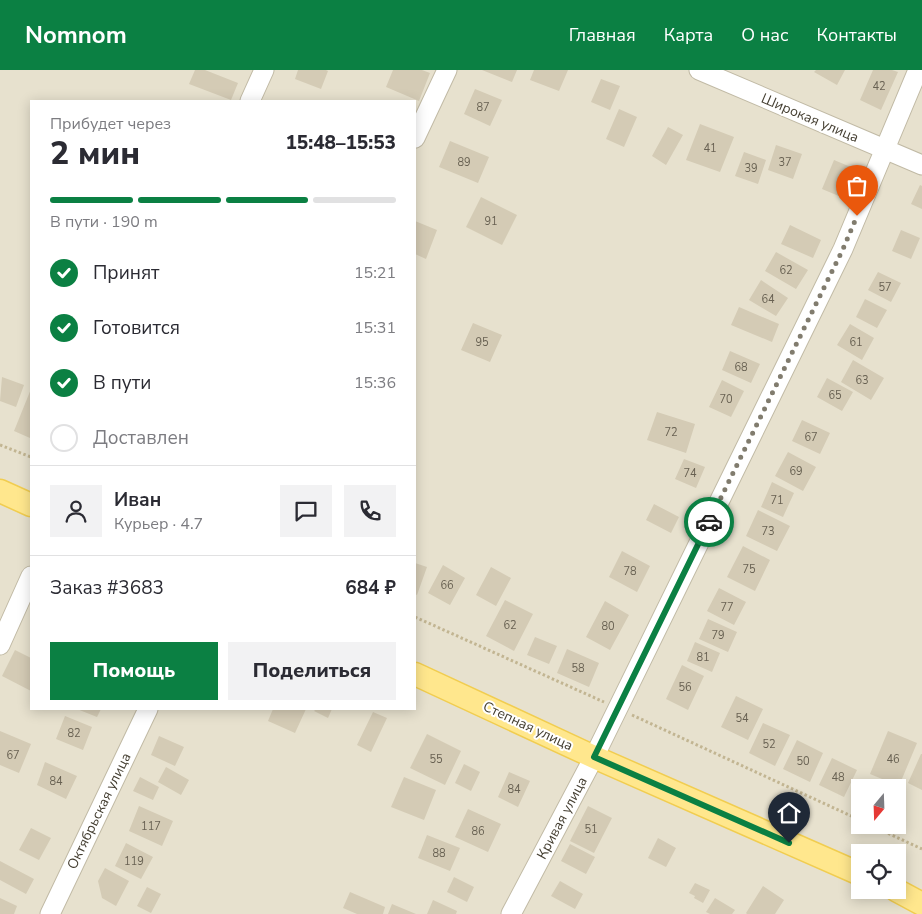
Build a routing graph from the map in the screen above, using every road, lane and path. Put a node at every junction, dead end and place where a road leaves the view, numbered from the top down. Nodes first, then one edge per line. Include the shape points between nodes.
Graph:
1 (264, 70) edge
2 (446, 70) edge
3 (699, 70) edge
4 (918, 70) edge
5 (250, 100) edge
6 (416, 136) edge
7 (884, 149) junction
8 (922, 165) edge
9 (0, 445) edge
10 (30, 457) edge
11 (0, 491) edge
12 (30, 505) edge
13 (30, 578) edge
14 (416, 617) edge
15 (0, 645) edge
16 (416, 674) edge
17 (618, 709) junction
18 (148, 710) edge
19 (594, 757) junction
20 (851, 816) edge
21 (890, 834) edge
22 (922, 849) edge
23 (851, 870) edge
24 (906, 895) edge
25 (922, 904) edge
26 (50, 914) edge
27 (511, 914) edge

1 - 5 street
2 - 6 street
3 - 7 street, Широкая улица
4 - 7 street, Кривая улица
7 - 8 street, Широкая улица
7 - 17 street, Кривая улица via 843,249
9 - 10 path
11 - 12 main road
13 - 15 street
14 - 17 path
16 - 19 main road, Степная улица
17 - 19 street, Кривая улица
17 - 20 path
18 - 26 street, Октябрьская улица
19 - 23 main road, Степная улица
19 - 27 street, Кривая улица
21 - 22 path
24 - 25 main road

